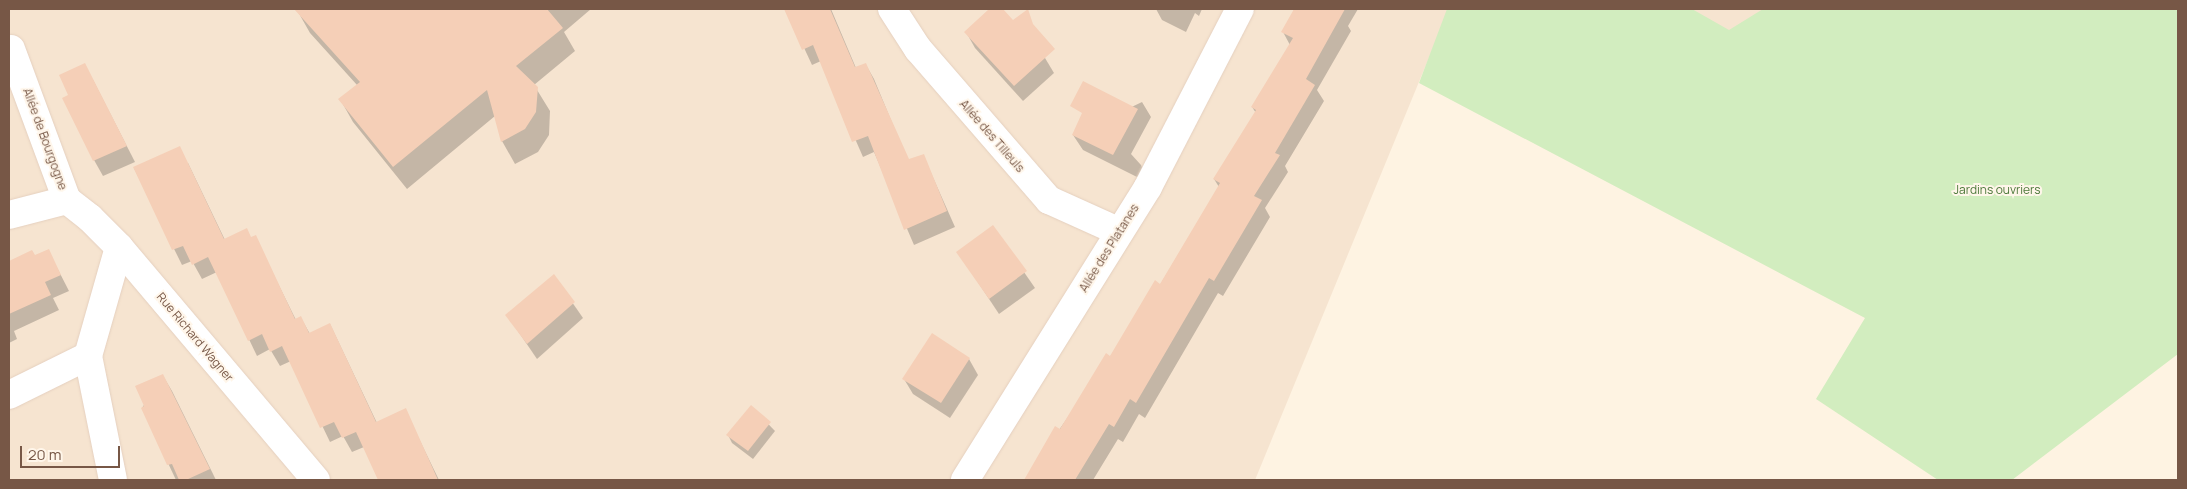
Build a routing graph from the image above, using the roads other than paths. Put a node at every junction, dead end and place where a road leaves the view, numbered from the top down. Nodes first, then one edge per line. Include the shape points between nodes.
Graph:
1 (892, 9) edge
2 (1240, 9) edge
3 (11, 49) dead end
4 (67, 200) junction
5 (9, 216) edge
6 (1118, 231) junction
7 (118, 248) junction
8 (88, 356) junction
9 (9, 395) edge
10 (113, 480) edge
11 (316, 480) edge
12 (965, 480) edge

1 - 6 street, Allée des Tilleuls via 918,49 1049,200
2 - 6 street, Allée des Platanes via 1148,187
3 - 4 street, Allée de Bourgogne
4 - 5 street
4 - 7 street, Rue Richard Wagner via 90,218
6 - 12 street, Allée des Platanes
7 - 8 street
7 - 11 street, Rue Richard Wagner
8 - 9 street
8 - 10 street

